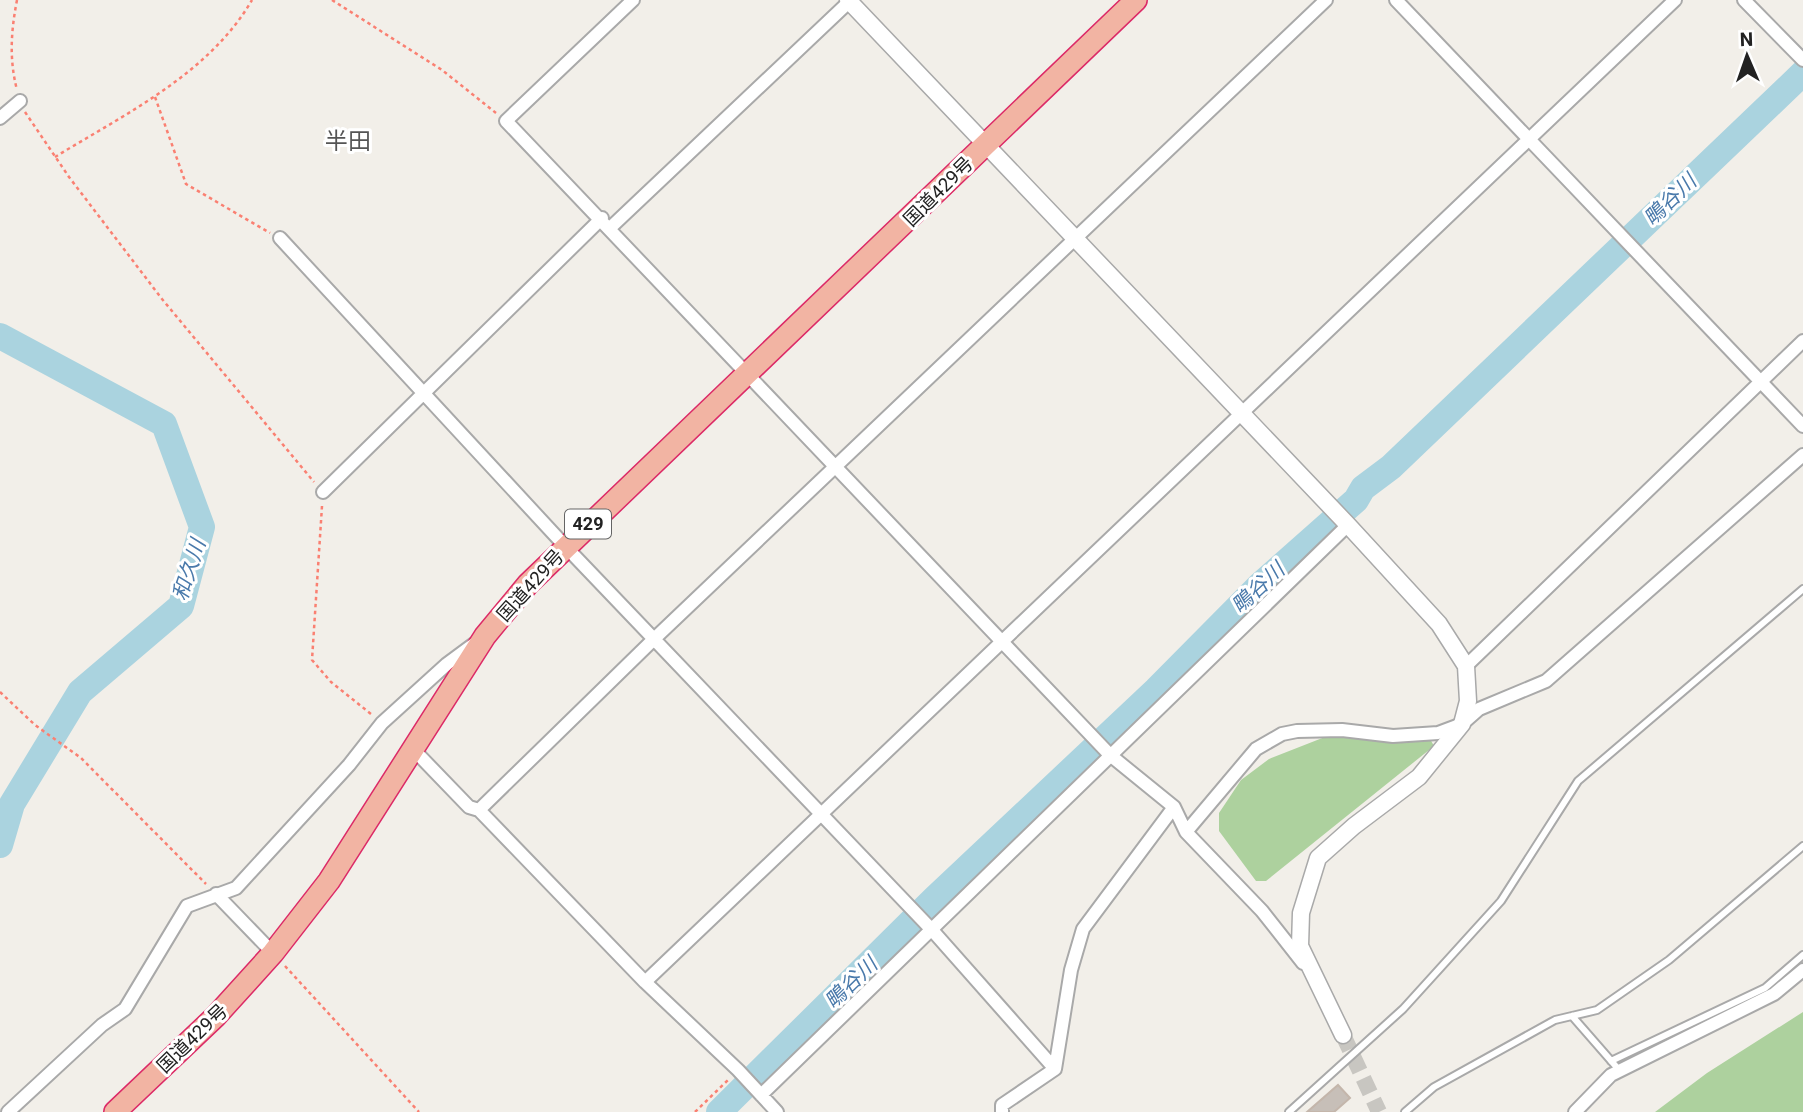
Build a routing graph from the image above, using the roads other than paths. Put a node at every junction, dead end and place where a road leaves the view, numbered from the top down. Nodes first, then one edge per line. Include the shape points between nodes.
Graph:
1 (633, 0) edge
2 (850, 0) edge
3 (1136, 0) edge
4 (1326, 0) edge
5 (1396, 0) edge
6 (1675, 0) edge
7 (1744, 0) edge
8 (1803, 60) edge
9 (20, 101) road end
10 (0, 118) edge
11 (1529, 139) junction
12 (986, 144) junction
13 (606, 223) junction
14 (1076, 237) junction
15 (280, 238) road end
16 (1803, 341) edge
17 (747, 371) junction
18 (1762, 380) junction
19 (425, 393) junction
20 (1240, 413) junction
21 (1803, 426) edge
22 (1803, 455) edge
23 (838, 466) junction
24 (323, 492) road end
25 (1348, 524) junction
26 (565, 547) junction
27 (1803, 589) edge
28 (485, 636) junction
29 (654, 639) junction
30 (1003, 640) junction
31 (1466, 666) junction
32 (1462, 724) junction
33 (412, 749) junction
34 (1110, 755) junction
35 (1174, 807) junction
36 (479, 810) junction
37 (821, 814) junction
38 (1186, 832) junction
39 (1803, 846) edge
40 (216, 894) junction
41 (932, 930) junction
42 (273, 953) junction
43 (1803, 955) edge
44 (1803, 970) edge
45 (1313, 975) junction
46 (645, 982) junction
47 (1572, 1016) junction
48 (1343, 1035) tunnel mouth
49 (1615, 1066) junction
50 (1055, 1069) junction
51 (761, 1095) junction
52 (8, 1112) edge
53 (115, 1112) edge
54 (777, 1112) edge
55 (1002, 1112) edge
56 (1289, 1112) edge
57 (1405, 1112) edge
58 (1575, 1112) edge

1 - 13 street via 506,121
2 - 12 street
2 - 13 street
3 - 12 highway, 国道429号 / 429
4 - 14 street
5 - 11 street
6 - 11 street
7 - 8 street
9 - 10 street
11 - 18 street
11 - 20 street
12 - 14 street
12 - 17 highway, 国道429号 / 429
13 - 17 street
13 - 19 street
14 - 20 street
14 - 23 street
15 - 19 street
16 - 18 street
17 - 23 street
17 - 26 highway, 国道429号 / 429
18 - 21 street
18 - 31 street
19 - 24 street
19 - 26 street
20 - 25 street
20 - 30 street
22 - 32 street via 1546,681 1479,709
23 - 29 street
23 - 30 street
25 - 31 street via 1439,624
25 - 34 street
26 - 28 highway, 国道429号 / 429
26 - 29 street
27 - 56 lane via 1578,781 1501,901 1403,1009
28 - 33 highway, 国道429号 / 429
28 - 40 street via 382,723 236,888
29 - 36 street
29 - 37 street
30 - 34 street
30 - 37 street
31 - 32 street via 1468,701
32 - 38 street via 1438,733 1393,736 1342,730 1282,734 1256,749
32 - 45 street via 1419,778 1354,825 1318,858 1301,913 1300,946
33 - 36 street via 469,807
33 - 42 highway, 国道429号 / 429 via 329,881
34 - 35 street
34 - 41 street
35 - 38 street
35 - 50 street via 1083,929 1071,970
36 - 46 street
37 - 41 street
37 - 46 street
38 - 45 street via 1262,911
39 - 47 lane via 1669,960 1597,1010
40 - 42 street
40 - 52 street via 187,906 125,1009
41 - 50 street
41 - 51 street
42 - 53 highway, 国道429号 / 429 via 216,1016
43 - 49 lane via 1765,988
44 - 49 street via 1774,995
45 - 48 street
46 - 51 street
47 - 49 lane
47 - 57 lane via 1555,1020 1434,1087
49 - 58 street
50 - 55 street via 1002,1105
51 - 54 street

